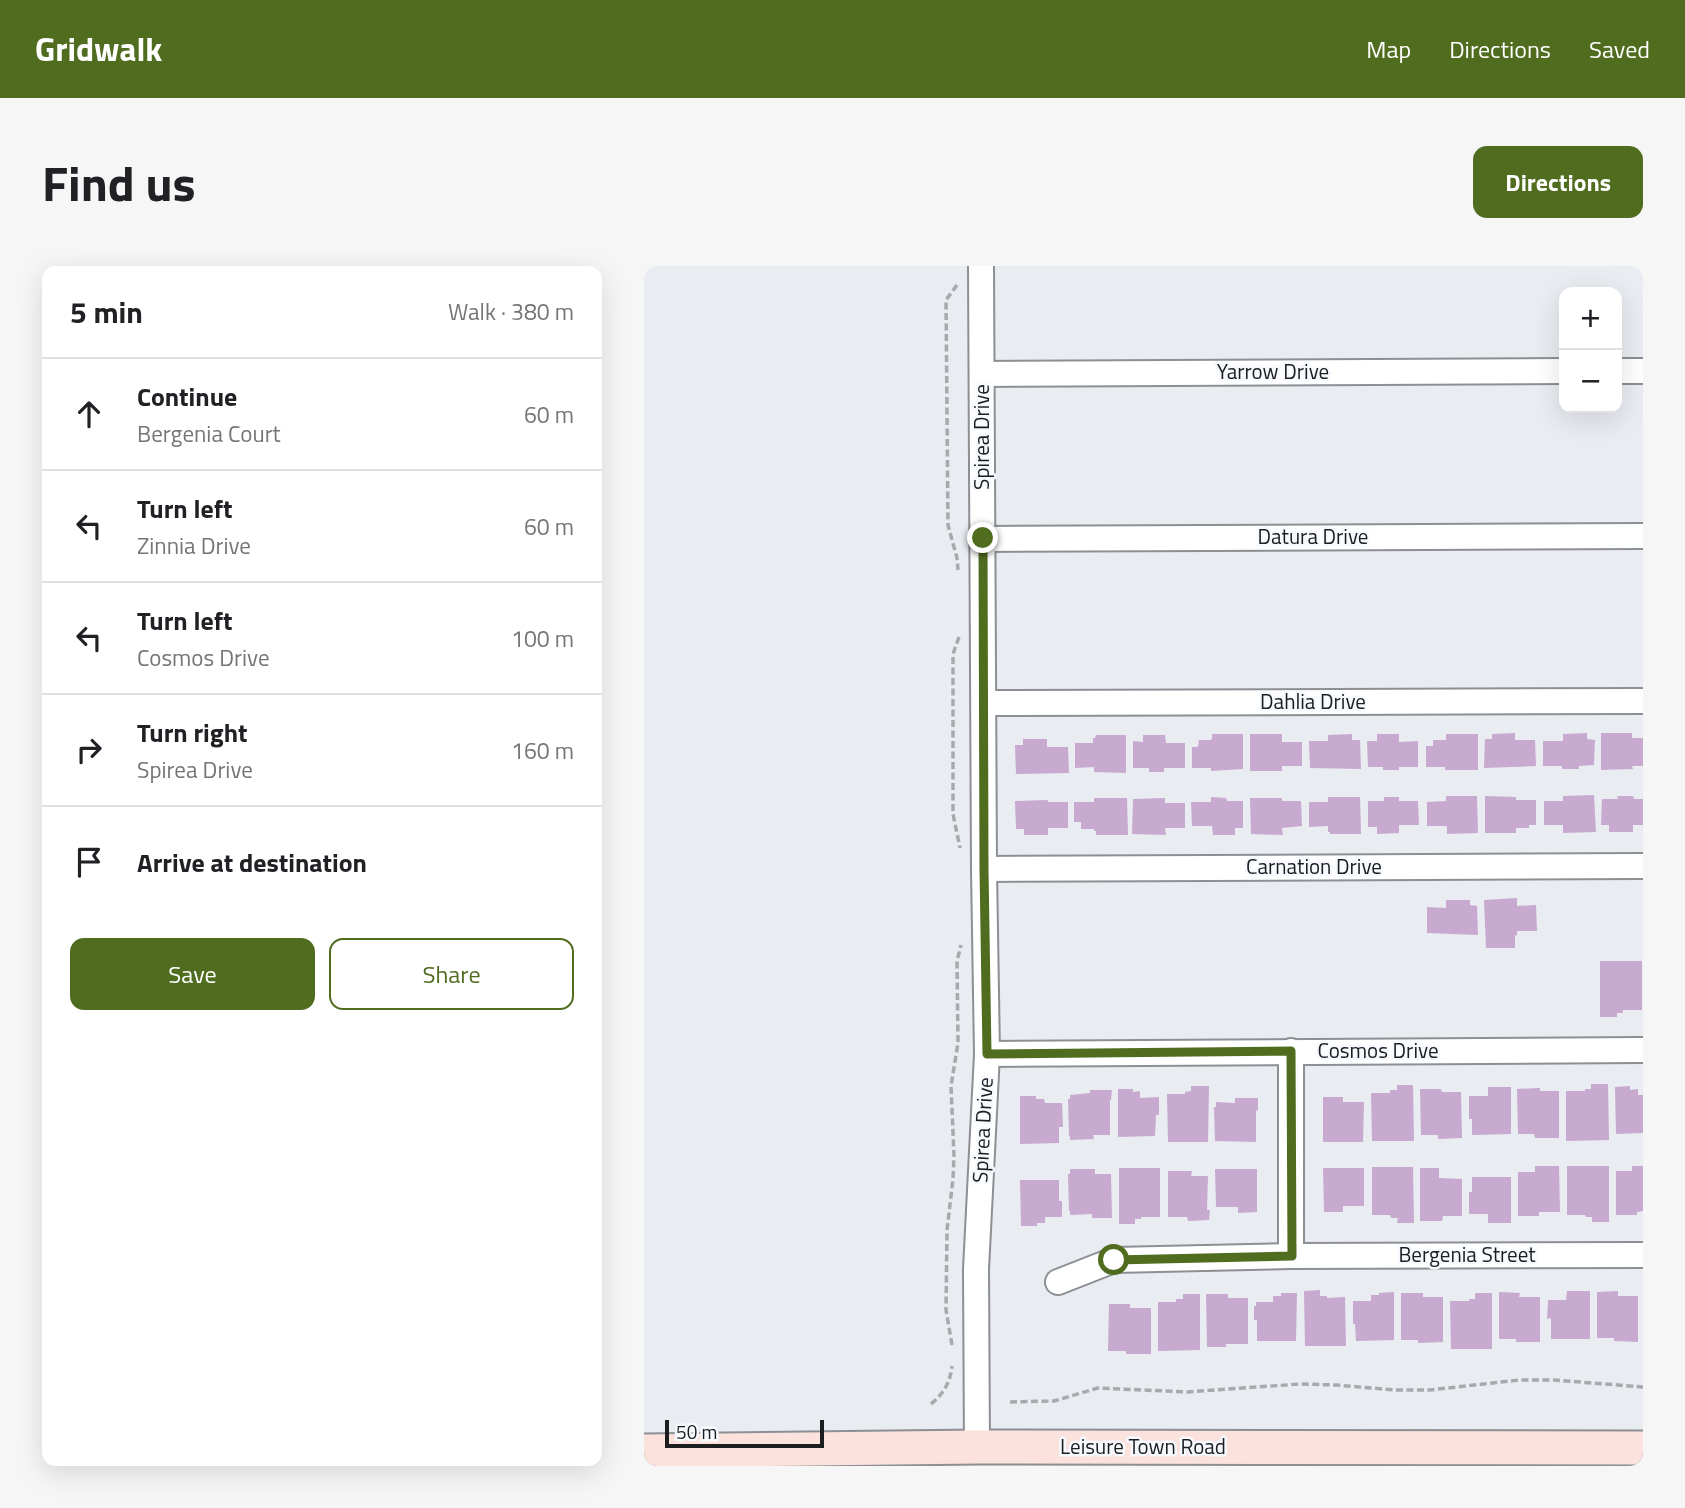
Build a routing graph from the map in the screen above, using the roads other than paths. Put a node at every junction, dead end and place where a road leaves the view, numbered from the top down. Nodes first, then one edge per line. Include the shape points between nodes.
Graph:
1 (970, 272) edge
2 (1559, 371) edge
3 (1622, 371) edge
4 (1643, 371) edge
5 (982, 374) junction
6 (1643, 536) edge
7 (983, 538) junction
8 (1643, 701) edge
9 (984, 704) junction
10 (1643, 866) edge
11 (984, 869) junction
12 (1291, 1051) junction
13 (1643, 1051) edge
14 (987, 1054) junction
15 (1643, 1255) edge
16 (1292, 1256) junction
17 (1058, 1282) dead end
18 (1643, 1450) edge
19 (644, 1451) edge
20 (965, 1457) edge
21 (1479, 1466) edge

1 - 5 street, Spirea Drive
2 - 5 street, Yarrow Drive
3 - 4 street
5 - 7 street, Spirea Drive
6 - 7 street, Datura Drive
7 - 9 street, Spirea Drive
8 - 9 street, Dahlia Drive
9 - 11 street, Spirea Drive
10 - 11 street, Carnation Drive
11 - 14 street, Spirea Drive
12 - 13 street, Cosmos Drive
12 - 14 street, Cosmos Drive
12 - 16 street
14 - 20 street, Spirea Drive
15 - 16 street, Bergenia Street
16 - 17 street, Bergenia Street via 1114,1260
18 - 20 main road, Leisure Town Road
18 - 21 main road
19 - 20 main road, Leisure Town Road

